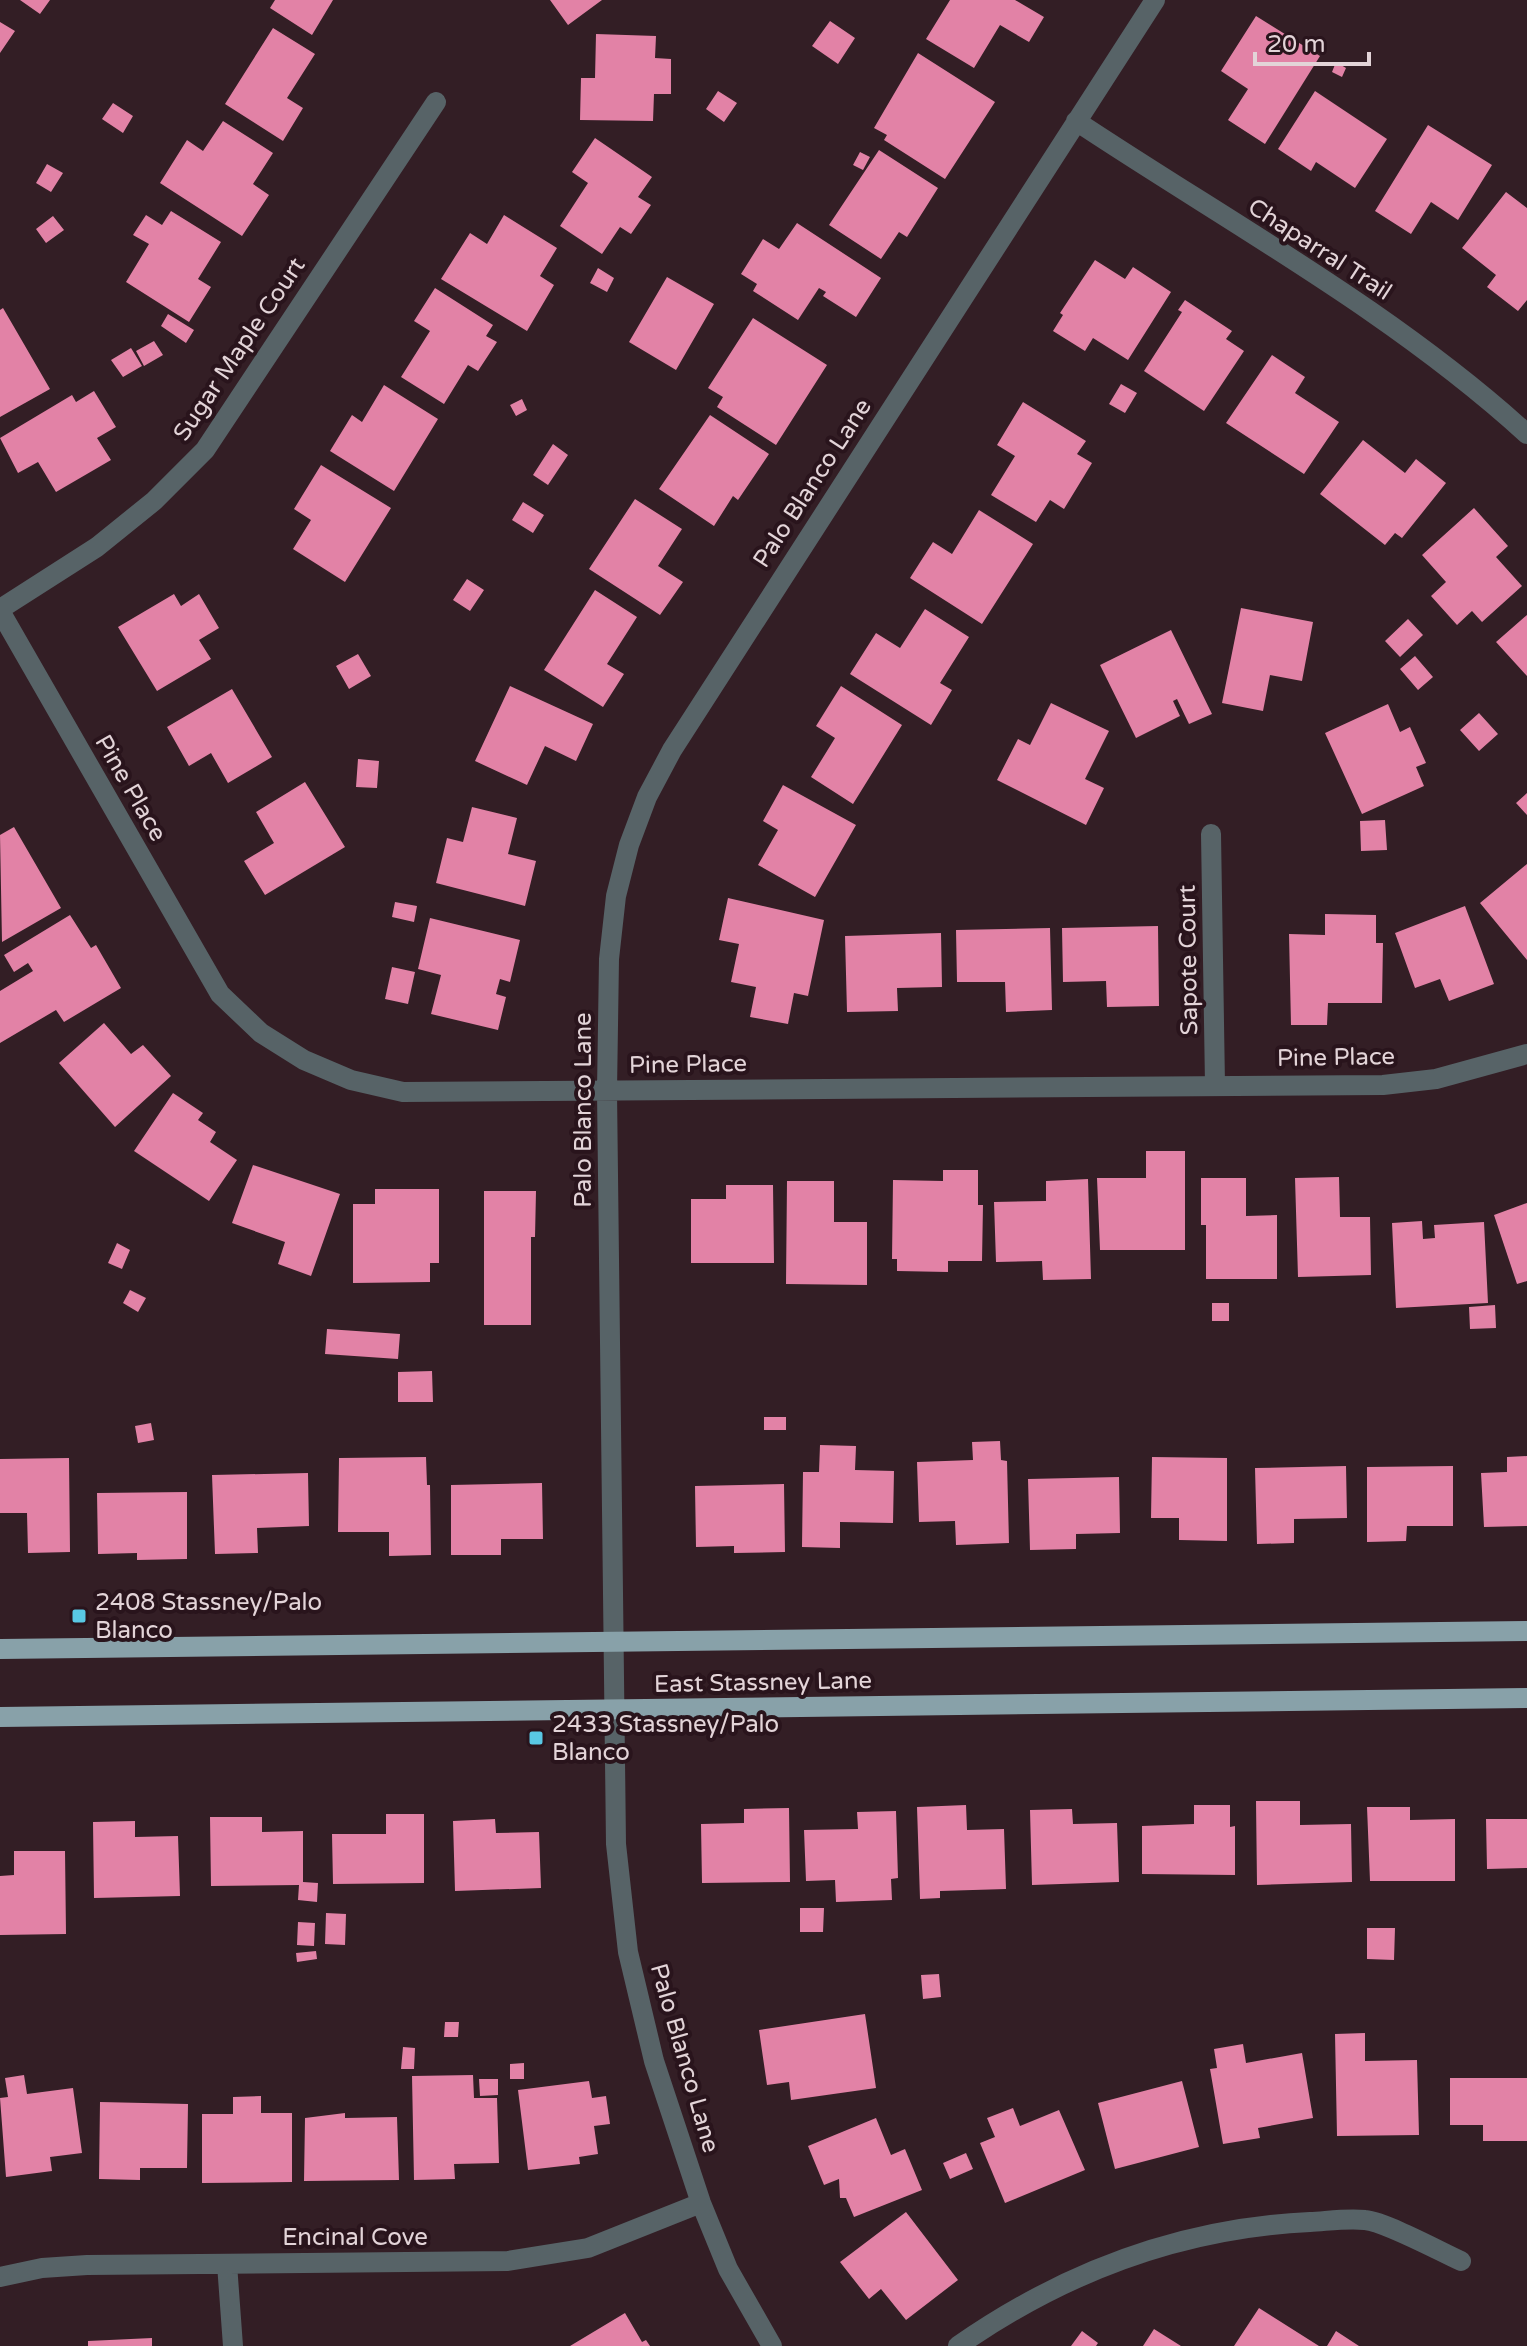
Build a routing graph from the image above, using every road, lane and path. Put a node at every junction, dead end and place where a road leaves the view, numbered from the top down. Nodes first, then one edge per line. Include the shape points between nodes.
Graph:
1 (1155, 0) edge
2 (436, 102) dead end
3 (1076, 121) junction
4 (1527, 434) edge
5 (0, 610) edge
6 (1211, 834) dead end
7 (1527, 1054) edge
8 (1215, 1085) junction
9 (607, 1091) junction
10 (1527, 1631) edge
11 (613, 1642) junction
12 (0, 1649) edge
13 (1527, 1698) edge
14 (614, 1710) junction
15 (0, 1717) edge
16 (701, 2203) junction
17 (1461, 2261) dead end
18 (227, 2264) junction
19 (0, 2277) edge
20 (233, 2346) edge
21 (772, 2346) edge
22 (958, 2346) edge

1 - 3 street, Palo Blanco Lane
2 - 5 street, Sugar Maple Court via 205,450 97,547
3 - 4 street, Chaparral Trail via 1411,340 1474,385
3 - 9 street, Palo Blanco Lane via 672,750 647,797 616,896 609,959
5 - 9 street, Pine Place via 220,994 261,1033 327,1070 403,1092
6 - 8 street, Sapote Court
7 - 8 street, Pine Place via 1436,1079 1383,1085
8 - 9 street, Pine Place
9 - 11 street, Palo Blanco Lane
10 - 11 main road, East Stassney Lane
11 - 12 main road, East Stassney Lane
11 - 14 street, Palo Blanco Lane
13 - 14 main road, East Stassney Lane
14 - 15 main road, East Stassney Lane
14 - 16 street, Palo Blanco Lane via 616,1844 628,1952 654,2061
16 - 18 street, Encinal Cove via 588,2248 549,2257
16 - 21 street, Palo Blanco Lane via 728,2269
17 - 22 street via 1368,2220 1255,2226 1188,2237 1111,2261 1035,2296
18 - 19 street, Encinal Cove via 87,2265
18 - 20 street

